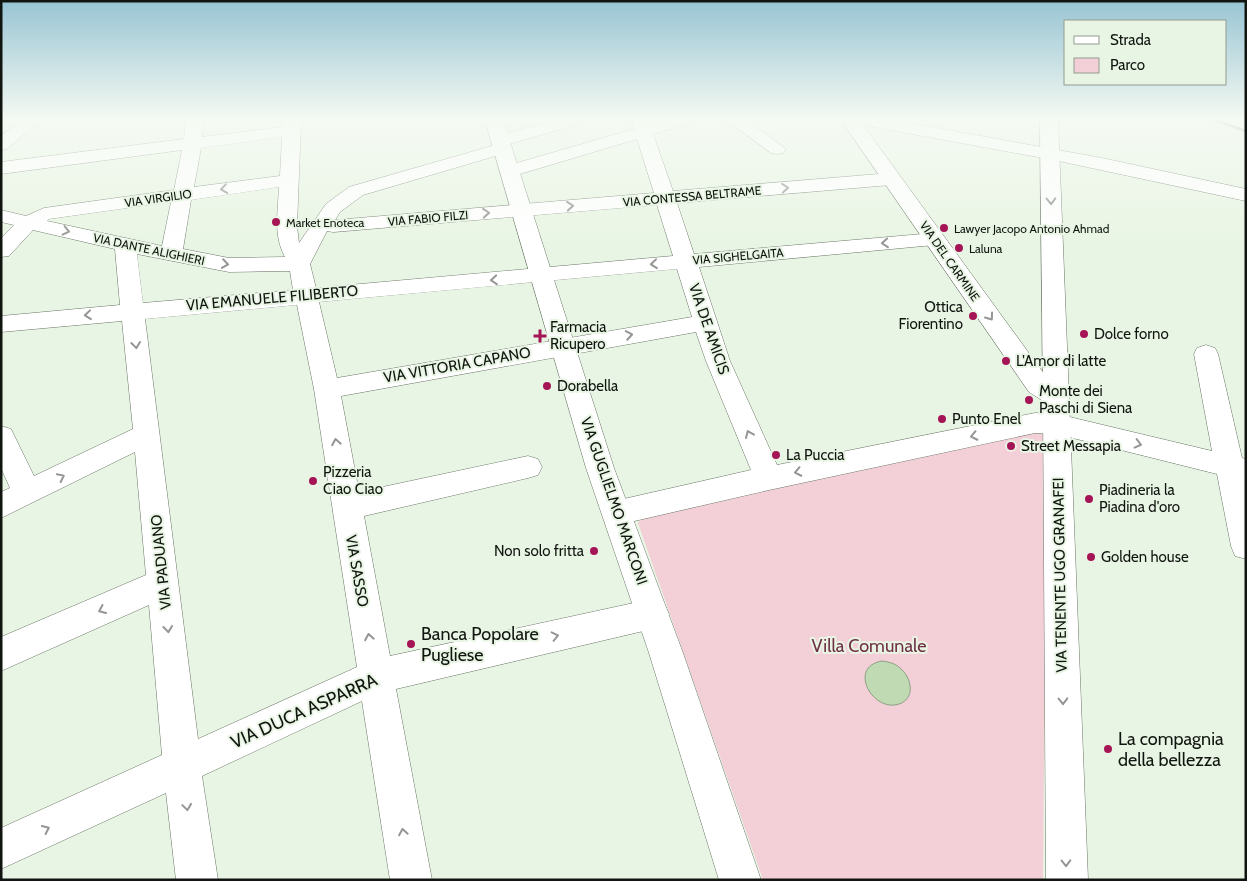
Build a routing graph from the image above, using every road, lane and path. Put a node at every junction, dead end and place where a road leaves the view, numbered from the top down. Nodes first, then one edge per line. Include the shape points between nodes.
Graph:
1 (58, 161) edge
2 (189, 161) edge
3 (290, 161) edge
4 (451, 161) edge
5 (507, 161) edge
6 (654, 161) edge
7 (879, 161) edge
8 (1050, 161) edge
9 (1091, 161) edge
10 (1, 168) edge
11 (891, 179) junction
12 (290, 180) junction
13 (182, 195) junction
14 (1246, 196) edge
15 (666, 198) junction
16 (522, 210) junction
17 (1, 216) edge
18 (333, 217) junction
19 (29, 222) junction
20 (934, 239) junction
21 (125, 245) junction
22 (1, 251) edge
23 (171, 254) junction
24 (686, 261) junction
25 (299, 264) junction
26 (543, 276) junction
27 (306, 295) junction
28 (132, 310) junction
29 (706, 322) junction
30 (1, 324) edge
31 (564, 346) junction
32 (1206, 354) dead end
33 (327, 389) junction
34 (1056, 411) junction
35 (147, 434) junction
36 (1, 436) edge
37 (528, 467) dead end
38 (1237, 468) edge
39 (769, 478) junction
40 (27, 493) junction
41 (1, 506) edge
42 (347, 507) junction
43 (617, 512) junction
44 (1246, 546) edge
45 (163, 583) junction
46 (652, 614) junction
47 (1, 654) edge
48 (375, 676) junction
49 (182, 766) junction
50 (1, 849) edge
51 (198, 880) edge
52 (411, 880) edge
53 (740, 880) edge
54 (1067, 880) edge

1 - 10 street
2 - 13 street
3 - 12 street, VIA SASSO
4 - 18 street via 356,191
5 - 16 street, VIA GUGLIELMO MARCONI
6 - 15 street, VIA DE AMICIS
7 - 11 street, VIA DEL CARMINE
8 -> 34 street, VIA TENENTE UGO GRANAFEI
9 - 14 street
15 -> 11 street, VIA CONTESSA BELTRAME
11 - 20 street, VIA DEL CARMINE
12 -> 13 street, VIA VIRGILIO
12 - 25 street, VIA SASSO via 288,236
13 - 19 street, VIA VIRGILIO via 44,214
13 - 23 street
16 -> 15 street, VIA CONTESSA BELTRAME
15 - 24 street, VIA DE AMICIS
18 -> 16 street, VIA FABIO FILZI
16 - 26 street, VIA GUGLIELMO MARCONI
17 - 19 street, VIA DANTE ALIGHIERI
18 - 25 street via 314,235
19 -> 21 street, VIA DANTE ALIGHIERI
19 - 22 street
20 -> 24 street, VIA SIGHELGAITA
20 -> 34 street, VIA DEL CARMINE
21 - 23 street, VIA DANTE ALIGHIERI
21 - 28 street, VIA PADUANO
23 -> 25 street, VIA DANTE ALIGHIERI via 229,265
24 -> 26 street, VIA SIGHELGAITA
24 - 29 street, VIA DE AMICIS
25 - 27 street, VIA SASSO
26 -> 27 street, VIA EMANUELE FILIBERTO
26 - 31 street, VIA GUGLIELMO MARCONI
27 - 28 street, VIA EMANUELE FILIBERTO
27 - 33 street, VIA SASSO
28 -> 30 street, VIA EMANUELE FILIBERTO
28 -> 35 street, VIA PADUANO
31 -> 29 street, VIA VITTORIA CAPANO
39 -> 29 street, VIA DE AMICIS via 718,360
31 - 33 street, VIA VITTORIA CAPANO
31 - 43 street, VIA GUGLIELMO MARCONI via 600,468
32 - 38 street
42 -> 33 street, VIA SASSO
34 -> 38 street
34 -> 39 street via 1036,423
34 -> 54 street, VIA TENENTE UGO GRANAFEI
40 -> 35 street
35 - 45 street, VIA PADUANO
36 - 40 street
37 - 42 street
38 - 44 street
39 - 43 street
40 - 41 street
48 -> 42 street, VIA SASSO
43 - 46 street, VIA GUGLIELMO MARCONI
45 -> 47 street
45 -> 49 street, VIA PADUANO
48 -> 46 street, VIA DUCA ASPARRA
46 - 53 street, VIA GUGLIELMO MARCONI
48 - 49 street, VIA DUCA ASPARRA
52 -> 48 street, VIA SASSO
50 -> 49 street, VIA DUCA ASPARRA
49 -> 51 street, VIA PADUANO

